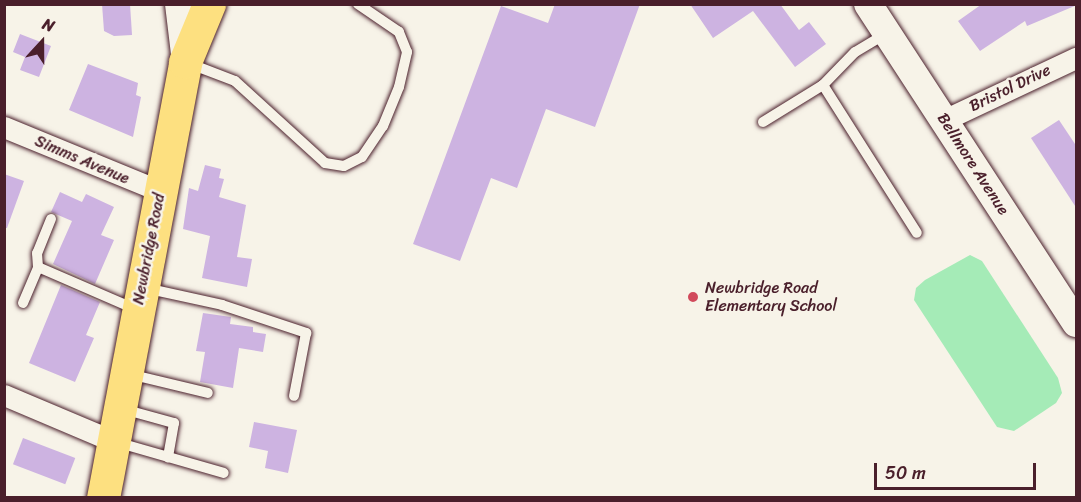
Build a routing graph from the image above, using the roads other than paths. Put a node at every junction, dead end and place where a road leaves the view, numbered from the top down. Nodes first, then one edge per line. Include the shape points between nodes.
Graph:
1 (178, 4) edge
2 (209, 4) edge
3 (358, 4) edge
4 (868, 4) edge
5 (887, 33) junction
6 (1077, 58) edge
7 (185, 62) junction
8 (823, 85) junction
9 (944, 120) junction
10 (763, 122) dead end
11 (4, 128) edge
12 (160, 191) junction
13 (51, 219) dead end
14 (916, 233) dead end
15 (38, 267) junction
16 (140, 299) junction
17 (24, 303) dead end
18 (1077, 323) edge
19 (126, 373) junction
20 (208, 393) dead end
21 (4, 394) edge
22 (294, 396) dead end
23 (119, 408) junction
24 (113, 441) junction
25 (168, 457) junction
26 (224, 473) dead end
27 (103, 498) edge

1 - 7 street
2 - 7 main road, Newbridge Road
3 - 7 lane via 399,32 407,52 399,87 383,126 362,157 344,166 325,163 235,81
4 - 5 main road, Bellmore Avenue
5 - 8 lane via 855,52
5 - 9 main road, Bellmore Avenue
6 - 9 street, Bristol Drive
7 - 12 main road, Newbridge Road
8 - 10 lane
8 - 14 lane
9 - 18 main road, Bellmore Avenue
11 - 12 street, Simms Avenue
12 - 16 main road, Newbridge Road
13 - 15 lane via 37,253
15 - 16 lane
15 - 17 lane
16 - 19 main road, Newbridge Road
16 - 22 lane via 222,305 306,333
19 - 20 lane
19 - 23 main road, Newbridge Road
21 - 24 street
23 - 24 main road, Newbridge Road
23 - 25 lane via 174,423
24 - 25 lane
24 - 27 main road, Newbridge Road
25 - 26 lane

